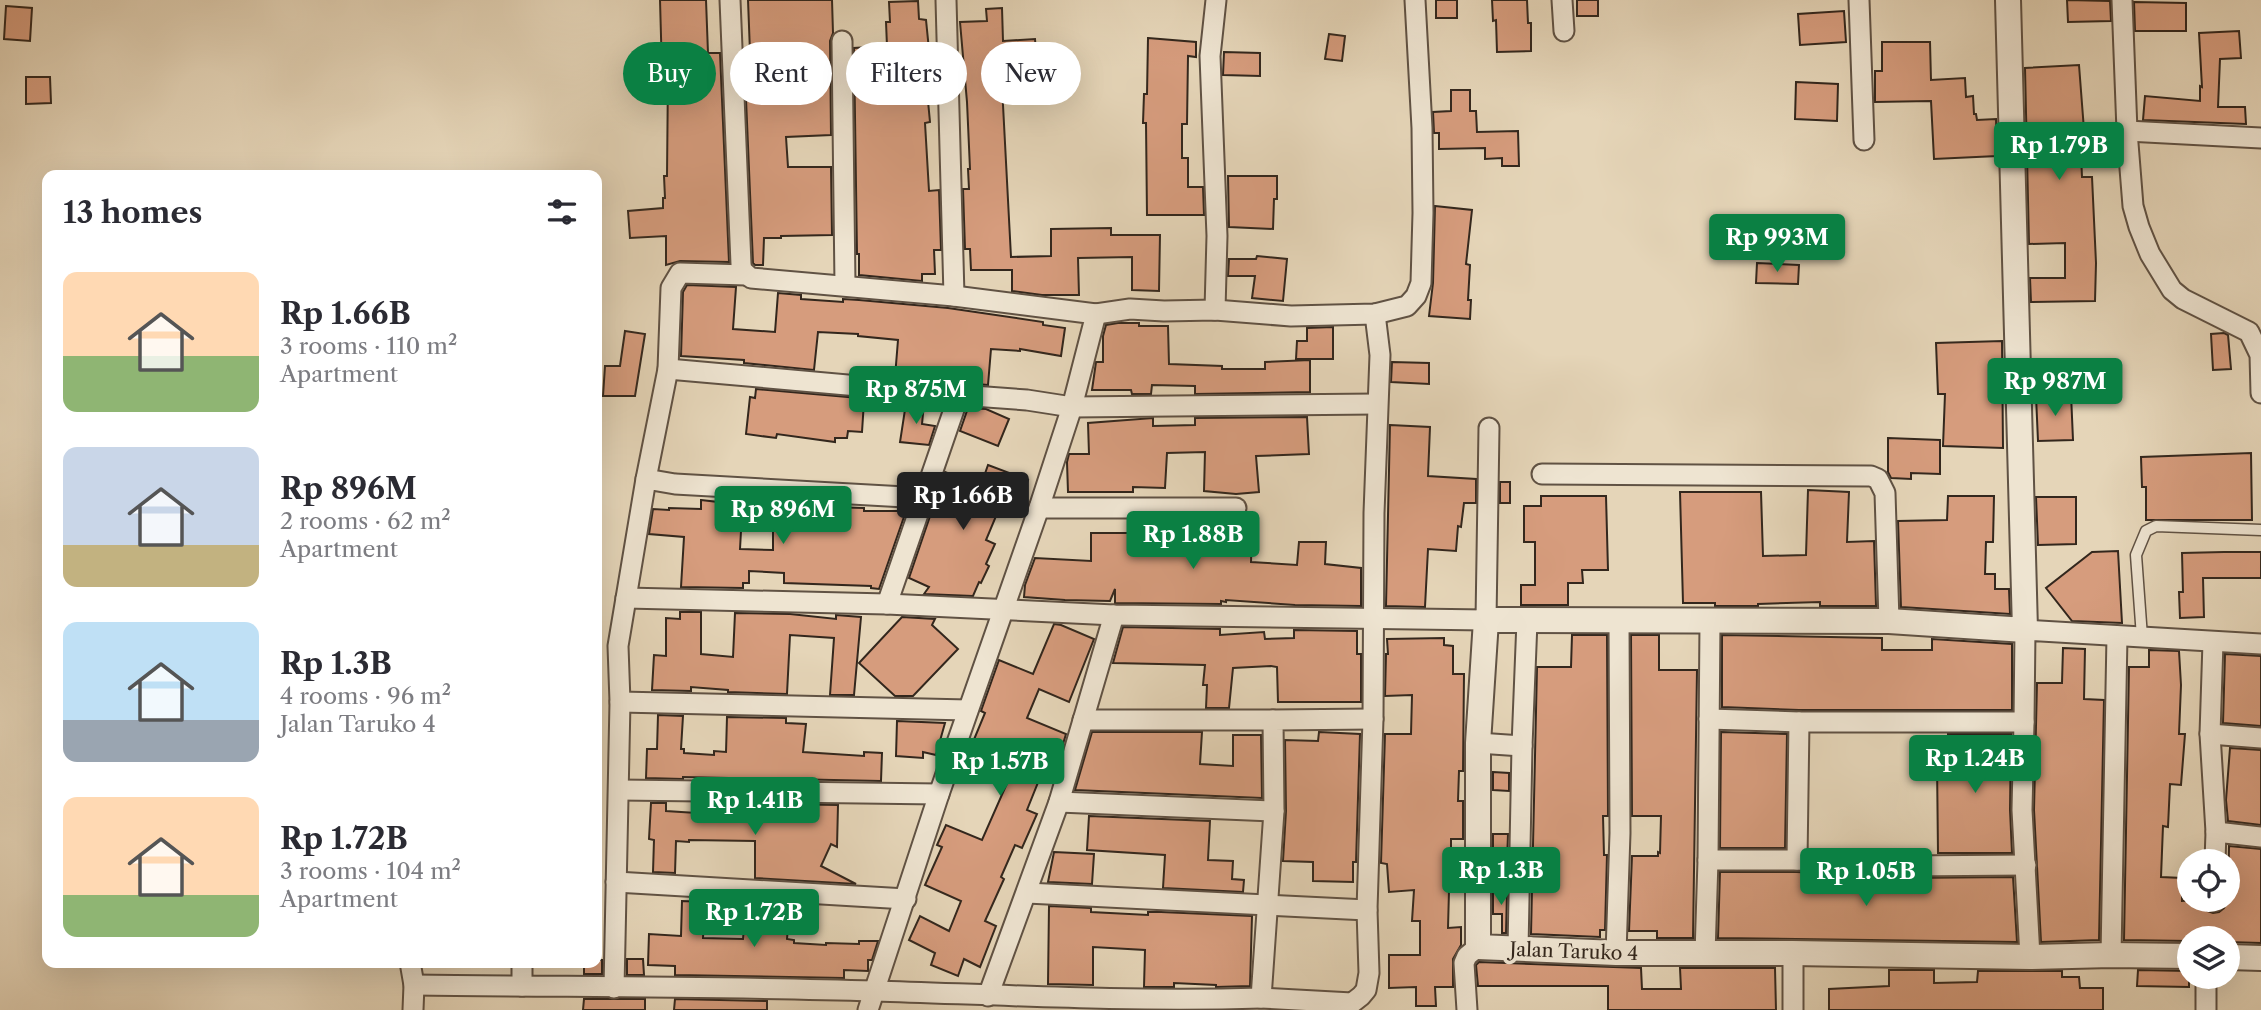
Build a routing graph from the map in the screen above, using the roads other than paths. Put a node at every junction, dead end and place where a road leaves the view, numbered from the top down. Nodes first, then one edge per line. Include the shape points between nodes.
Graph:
1 (730, 0) edge
2 (946, 0) edge
3 (1216, 0) edge
4 (1415, 0) edge
5 (1562, 0) edge
6 (1859, 0) edge
7 (2008, 0) edge
8 (2122, 0) edge
9 (1564, 31) dead end
10 (842, 41) dead end
11 (2127, 131) junction
12 (2261, 138) edge
13 (1864, 140) dead end
14 (746, 275) junction
15 (845, 285) junction
16 (954, 296) junction
17 (1215, 310) junction
18 (1096, 314) junction
19 (1375, 314) junction
20 (668, 369) junction
21 (2261, 393) edge
22 (959, 395) junction
23 (1377, 404) junction
24 (1072, 407) junction
25 (1489, 428) dead end
26 (1542, 474) dead end
27 (646, 479) junction
28 (923, 498) junction
29 (1039, 508) junction
30 (1236, 508) dead end
31 (2261, 530) edge
32 (626, 598) junction
33 (887, 604) junction
34 (1004, 610) junction
35 (1114, 615) junction
36 (1374, 617) junction
37 (1486, 620) junction
38 (1527, 621) junction
39 (1619, 621) junction
40 (1889, 621) junction
41 (1710, 622) junction
42 (2025, 630) junction
43 (2117, 636) junction
44 (2142, 638) junction
45 (2213, 642) junction
46 (2261, 644) edge
47 (620, 702) junction
48 (968, 710) junction
49 (1373, 719) junction
50 (1709, 719) junction
51 (1083, 720) junction
52 (1273, 720) junction
53 (1799, 722) junction
54 (2024, 722) junction
55 (2210, 734) junction
56 (2261, 738) edge
57 (1478, 743) junction
58 (1522, 746) junction
59 (619, 790) junction
60 (939, 794) junction
61 (1059, 802) junction
62 (1274, 811) junction
63 (2216, 832) junction
64 (2261, 837) edge
65 (2215, 849) edge
66 (1708, 860) junction
67 (1797, 860) junction
68 (2026, 865) junction
69 (616, 881) junction
70 (1027, 892) junction
71 (906, 900) junction
72 (1268, 906) junction
73 (1367, 910) junction
74 (1478, 947) junction
75 (1518, 949) junction
76 (1616, 953) junction
77 (1793, 953) junction
78 (1705, 954) junction
79 (2111, 955) junction
80 (2177, 956) edge
81 (2030, 957) junction
82 (2240, 957) edge
83 (2261, 958) edge
84 (411, 968) edge
85 (522, 968) edge
86 (414, 985) junction
87 (522, 986) junction
88 (614, 988) junction
89 (2206, 989) edge
90 (988, 996) junction
91 (1261, 998) junction
92 (871, 1001) edge
93 (413, 1010) edge
94 (1467, 1010) edge
95 (1793, 1010) edge
96 (2206, 1010) edge

1 - 14 street via 741,264
2 - 16 street
3 - 17 street via 1210,56
4 - 19 street via 1422,140 1421,284 1407,306
5 - 9 street
6 - 13 street
7 - 42 street
8 - 11 street
10 - 15 street
11 - 12 street
11 - 21 street via 2133,206 2150,254 2172,290 2183,299 2249,332 2260,355
14 - 15 street
14 - 20 street via 680,273 675,278
15 - 16 street
16 - 18 street
17 - 18 street via 1130,309
17 - 19 street via 1291,316
18 - 24 street
19 - 23 street via 1380,355
20 - 22 street
20 - 27 street
22 - 24 street
22 - 28 street
23 - 24 street
23 - 36 street
24 - 29 street
25 - 37 street
26 - 40 street via 1871,476 1885,492
27 - 28 street
27 - 32 street
28 - 33 street
29 - 30 street
29 - 34 street
31 - 44 lane via 2156,526 2146,531 2136,555
32 - 33 street
32 - 47 street via 618,646
33 - 34 street
34 - 35 street
34 - 48 street
35 - 36 street
35 - 51 street
36 - 37 street
36 - 49 street
37 - 38 street
37 - 57 street
38 - 39 street
38 - 58 street
39 - 41 street
39 - 76 street
40 - 41 street
40 - 42 street
41 - 50 street
42 - 43 street
42 - 54 street
43 - 44 street
43 - 79 street
44 - 45 street
45 - 46 street
45 - 55 street
47 - 48 street
47 - 59 street
48 - 60 street
49 - 52 street
49 - 73 street
50 - 53 street
50 - 66 street
51 - 52 street
51 - 61 street
52 - 62 street
53 - 54 street
53 - 67 street
54 - 68 street
55 - 56 street
55 - 63 street
57 - 58 street
57 - 74 street
58 - 75 street
59 - 60 street
59 - 69 street
60 - 71 street
61 - 62 street
61 - 70 street
62 - 72 street
63 - 64 street
63 - 65 street
66 - 67 street
66 - 78 street
67 - 68 street via 1904,866
68 - 81 street
69 - 71 street
69 - 88 street
70 - 72 street
70 - 90 street
71 - 92 street
72 - 73 street
72 - 91 street
73 - 91 street via 1369,972 1361,996 1352,1003
74 - 75 street, Jalan Taruko 4
74 - 94 street via 1464,963
75 - 76 street, Jalan Taruko 4
76 - 78 street, Jalan Taruko 4
77 - 78 street, Jalan Taruko 4
77 - 81 street, Jalan Taruko 4
77 - 95 street
79 - 80 street, Jalan Taruko 4
79 - 81 street, Jalan Taruko 4
82 - 83 street
84 - 86 street
85 - 87 street
86 - 87 street
86 - 93 street
87 - 88 street
88 - 92 street
89 - 96 street
90 - 91 street
90 - 92 street

